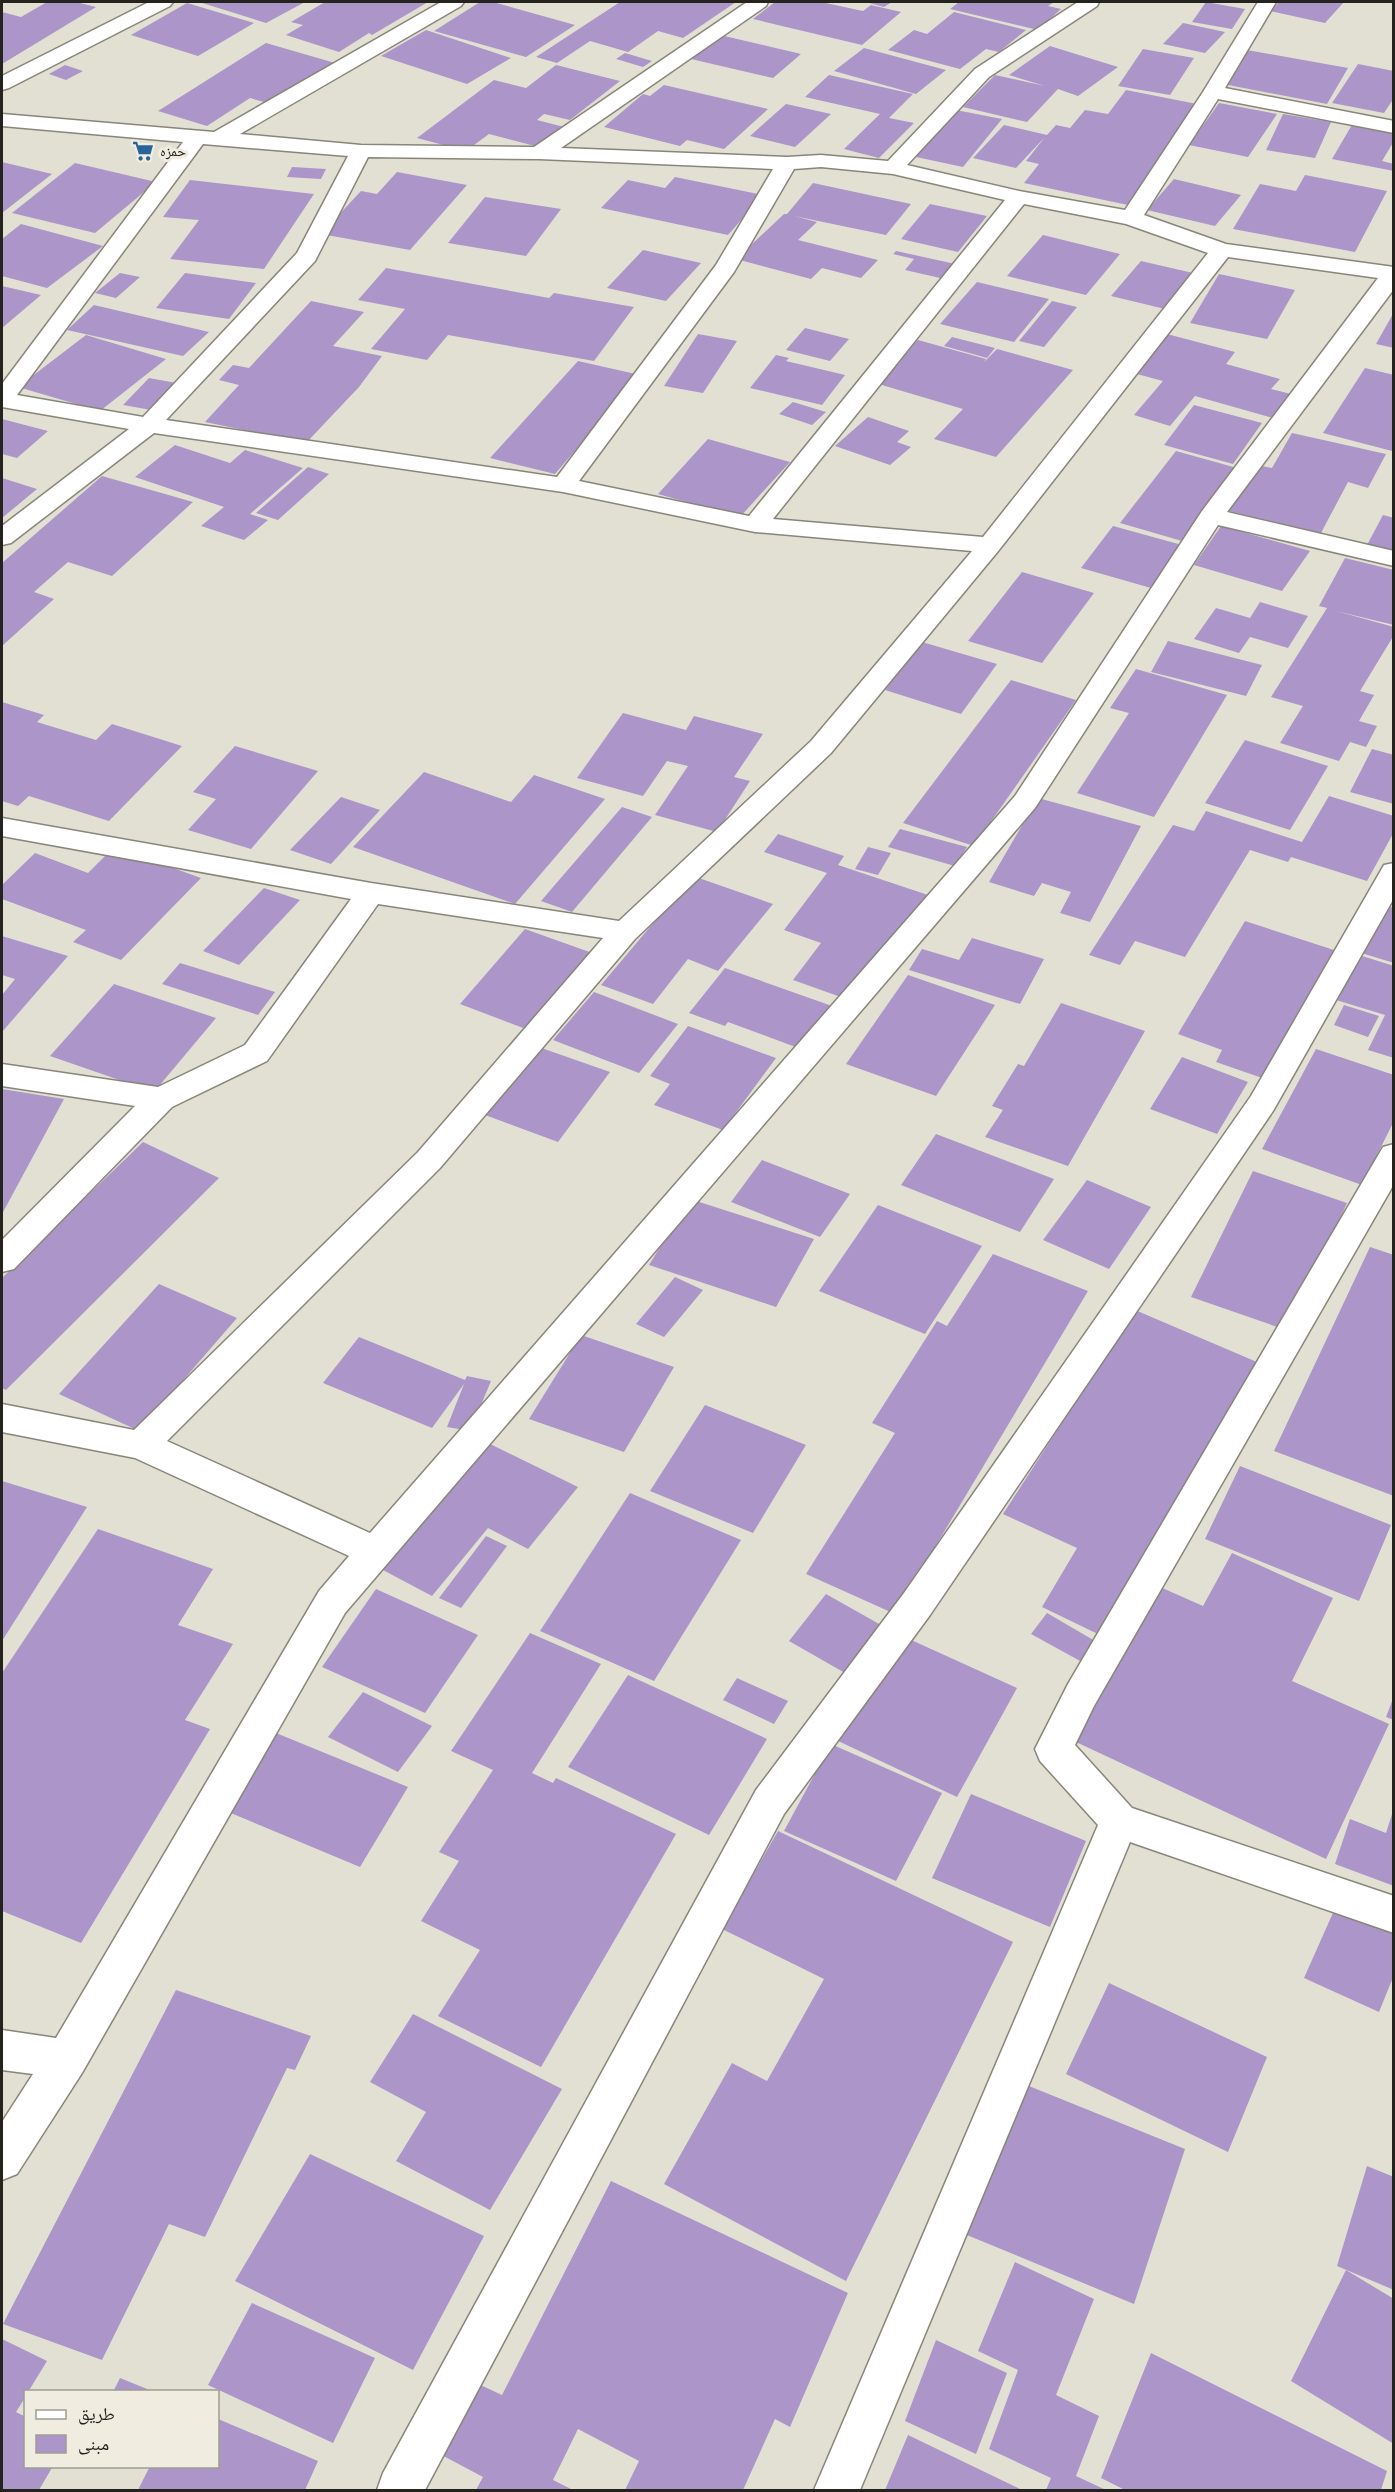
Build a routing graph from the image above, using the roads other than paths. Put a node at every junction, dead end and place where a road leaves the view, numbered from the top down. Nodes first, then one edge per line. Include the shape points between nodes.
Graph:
1 (163, 2) edge
2 (454, 2) edge
3 (759, 2) edge
4 (1090, 2) edge
5 (1267, 2) edge
6 (2, 84) edge
7 (1213, 92) junction
8 (2, 120) edge
9 (1394, 127) edge
10 (207, 138) junction
11 (361, 151) junction
12 (539, 153) junction
13 (787, 163) junction
14 (893, 168) junction
15 (1019, 198) junction
16 (1131, 218) junction
17 (1222, 250) junction
18 (1393, 274) edge
19 (10, 377) edge
20 (2, 400) edge
21 (149, 425) junction
22 (563, 485) junction
23 (1211, 516) junction
24 (754, 525) junction
25 (2, 538) edge
26 (990, 545) junction
27 (1394, 559) edge
28 (2, 827) edge
29 (1394, 872) edge
30 (371, 893) junction
31 (625, 932) junction
32 (2, 1075) edge
33 (161, 1099) junction
34 (1394, 1155) edge
35 (2, 1260) edge
36 (2, 1418) edge
37 (141, 1445) junction
38 (374, 1551) junction
39 (1119, 1821) junction
40 (1394, 1915) edge
41 (2, 2050) edge
42 (67, 2059) junction
43 (2, 2159) edge
44 (400, 2490) edge
45 (837, 2490) edge

1 - 6 street
2 - 10 street
3 - 12 street
4 - 14 street via 982,73
5 - 7 street
7 - 9 street
7 - 16 street
8 - 10 street
10 - 11 street
10 - 19 street
11 - 12 street
11 - 21 street via 307,256
12 - 13 street
13 - 14 street via 821,161
13 - 22 street via 726,267
14 - 15 street
15 - 16 street
15 - 24 street
16 - 17 street
17 - 18 street
17 - 26 street
18 - 23 street
19 - 20 street
20 - 21 street
21 - 22 street
21 - 25 street
22 - 24 street
23 - 27 street
23 - 38 street via 1025,802
24 - 26 street
26 - 31 street via 821,747
28 - 30 street
29 - 44 street via 1262,1103 917,1604 770,1802
30 - 31 street
30 - 33 street via 256,1053
31 - 37 street via 429,1160
32 - 33 street
33 - 35 street
34 - 39 street via 1080,1695 1054,1749
36 - 37 street
37 - 38 street
38 - 42 street via 332,1602
39 - 40 street
39 - 45 street
41 - 42 street
42 - 43 street

